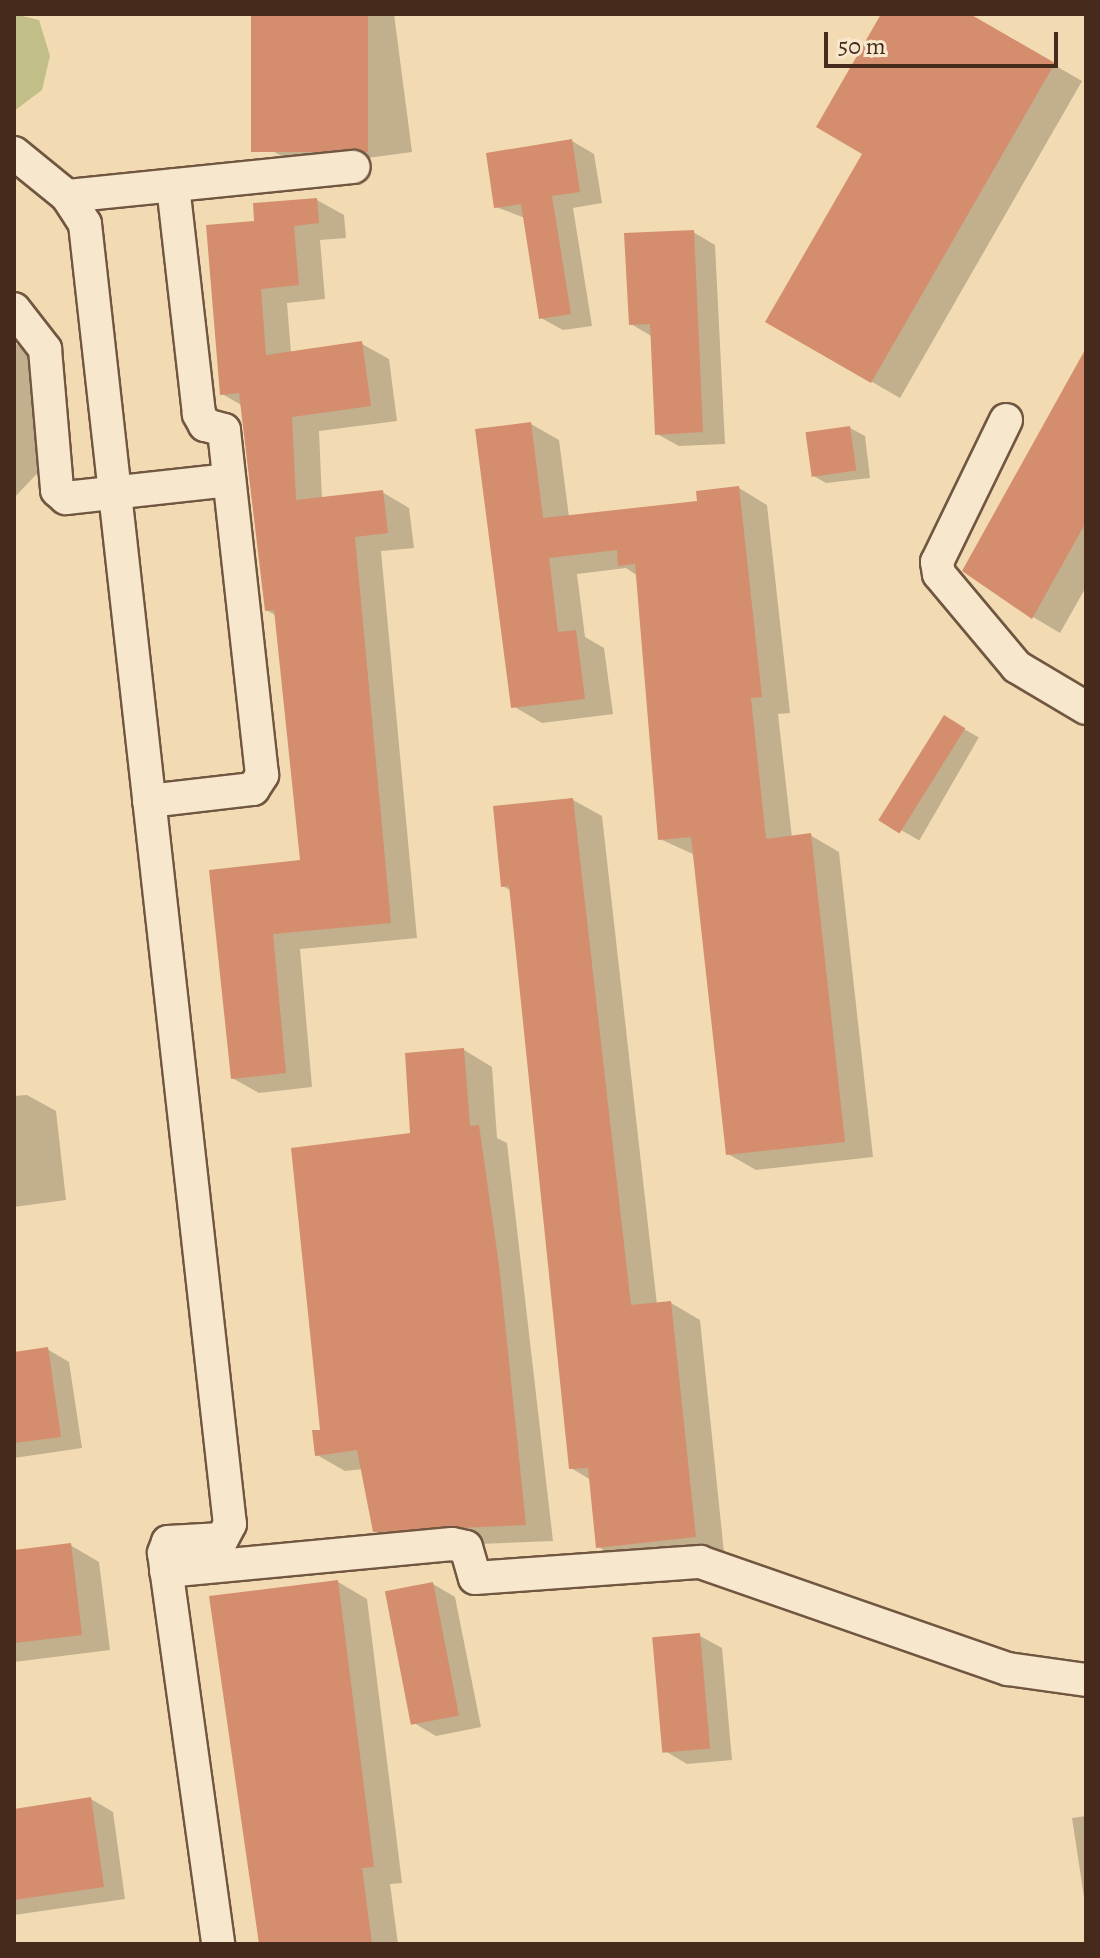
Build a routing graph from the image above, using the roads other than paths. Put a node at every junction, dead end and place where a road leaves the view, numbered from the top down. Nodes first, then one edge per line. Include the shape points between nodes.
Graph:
1 (14, 153) edge
2 (354, 167) dead end
3 (173, 185) junction
4 (67, 196) junction
5 (14, 309) edge
6 (1006, 420) dead end
7 (229, 480) junction
8 (115, 494) junction
9 (1086, 708) edge
10 (149, 801) junction
11 (166, 1571) junction
12 (1086, 1680) edge
13 (218, 1944) edge

1 - 4 lane
2 - 3 lane
3 - 4 lane
3 - 7 lane via 199,414 205,425 224,430
4 - 8 lane via 85,224
5 - 8 lane via 45,349 57,490 66,498
6 - 9 lane via 937,562 939,574 1017,667
7 - 8 lane
7 - 10 lane via 262,775 253,789
8 - 10 lane
10 - 11 lane via 230,1524 222,1539 168,1542
11 - 12 lane via 452,1544 466,1547 475,1578 700,1562 1008,1669
11 - 13 lane

